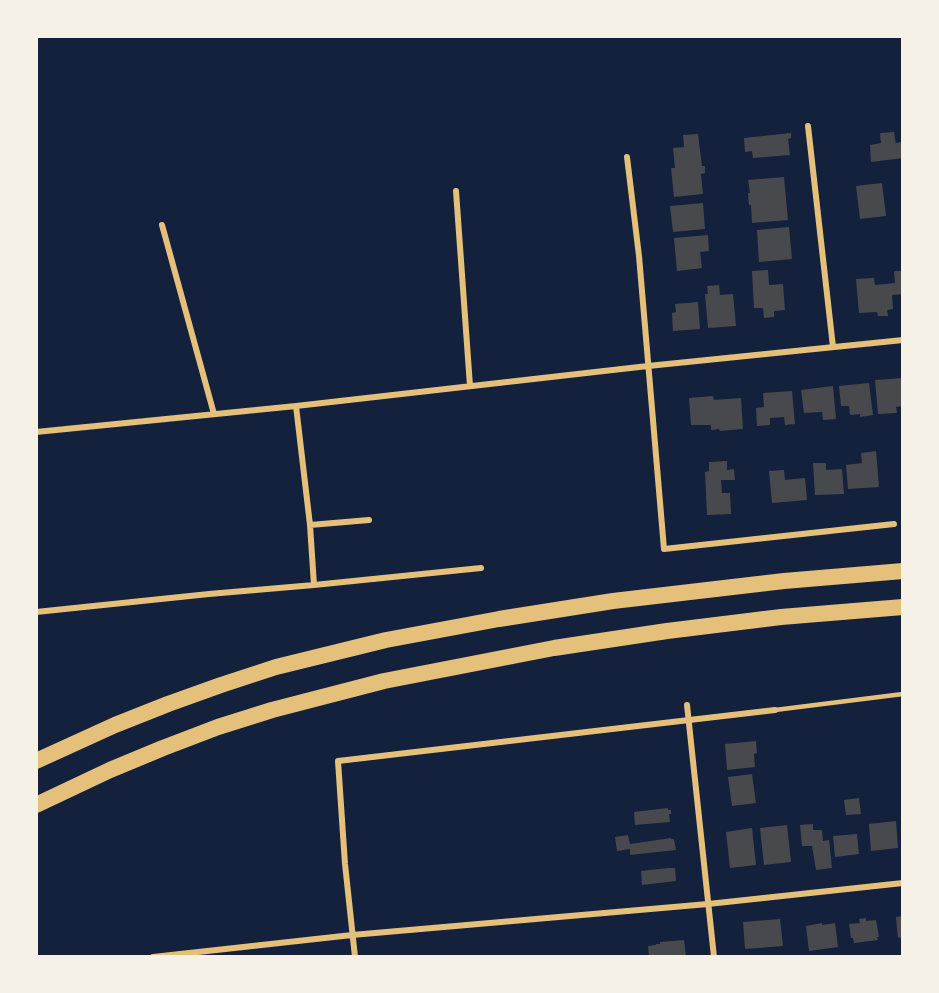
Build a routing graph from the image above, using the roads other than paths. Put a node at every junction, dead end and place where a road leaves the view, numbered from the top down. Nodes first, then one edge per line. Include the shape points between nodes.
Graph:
1 (808, 126) dead end
2 (627, 157) dead end
3 (456, 191) dead end
4 (162, 225) dead end
5 (903, 340) edge
6 (833, 347) junction
7 (648, 366) junction
8 (470, 386) junction
9 (296, 406) junction
10 (214, 414) junction
11 (36, 432) edge
12 (369, 519) dead end
13 (894, 524) dead end
14 (310, 525) junction
15 (481, 568) dead end
16 (903, 571) edge
17 (314, 585) junction
18 (903, 607) edge
19 (36, 612) edge
20 (903, 694) edge
21 (687, 705) dead end
22 (775, 710) joint
23 (689, 720) junction
24 (36, 761) edge
25 (36, 805) edge
26 (903, 883) edge
27 (708, 904) junction
28 (352, 935) junction
29 (153, 957) edge
30 (354, 957) edge
31 (714, 957) edge

1 - 6 street
2 - 7 street
3 - 8 street
4 - 10 street
5 - 6 street
6 - 7 street
7 - 8 street
7 - 13 street via 664,549
8 - 9 street
9 - 10 street
9 - 14 street
10 - 11 street
12 - 14 street
14 - 17 street
15 - 17 street
16 - 24 highway via 613,601 386,640 221,685 125,721
17 - 19 street
18 - 25 highway via 667,631 384,681 218,727 110,770
20 - 22 lane
21 - 23 street
22 - 23 street
23 - 27 street
23 - 28 street via 338,761
26 - 27 street
27 - 28 street
27 - 31 street
28 - 29 street
28 - 30 street

